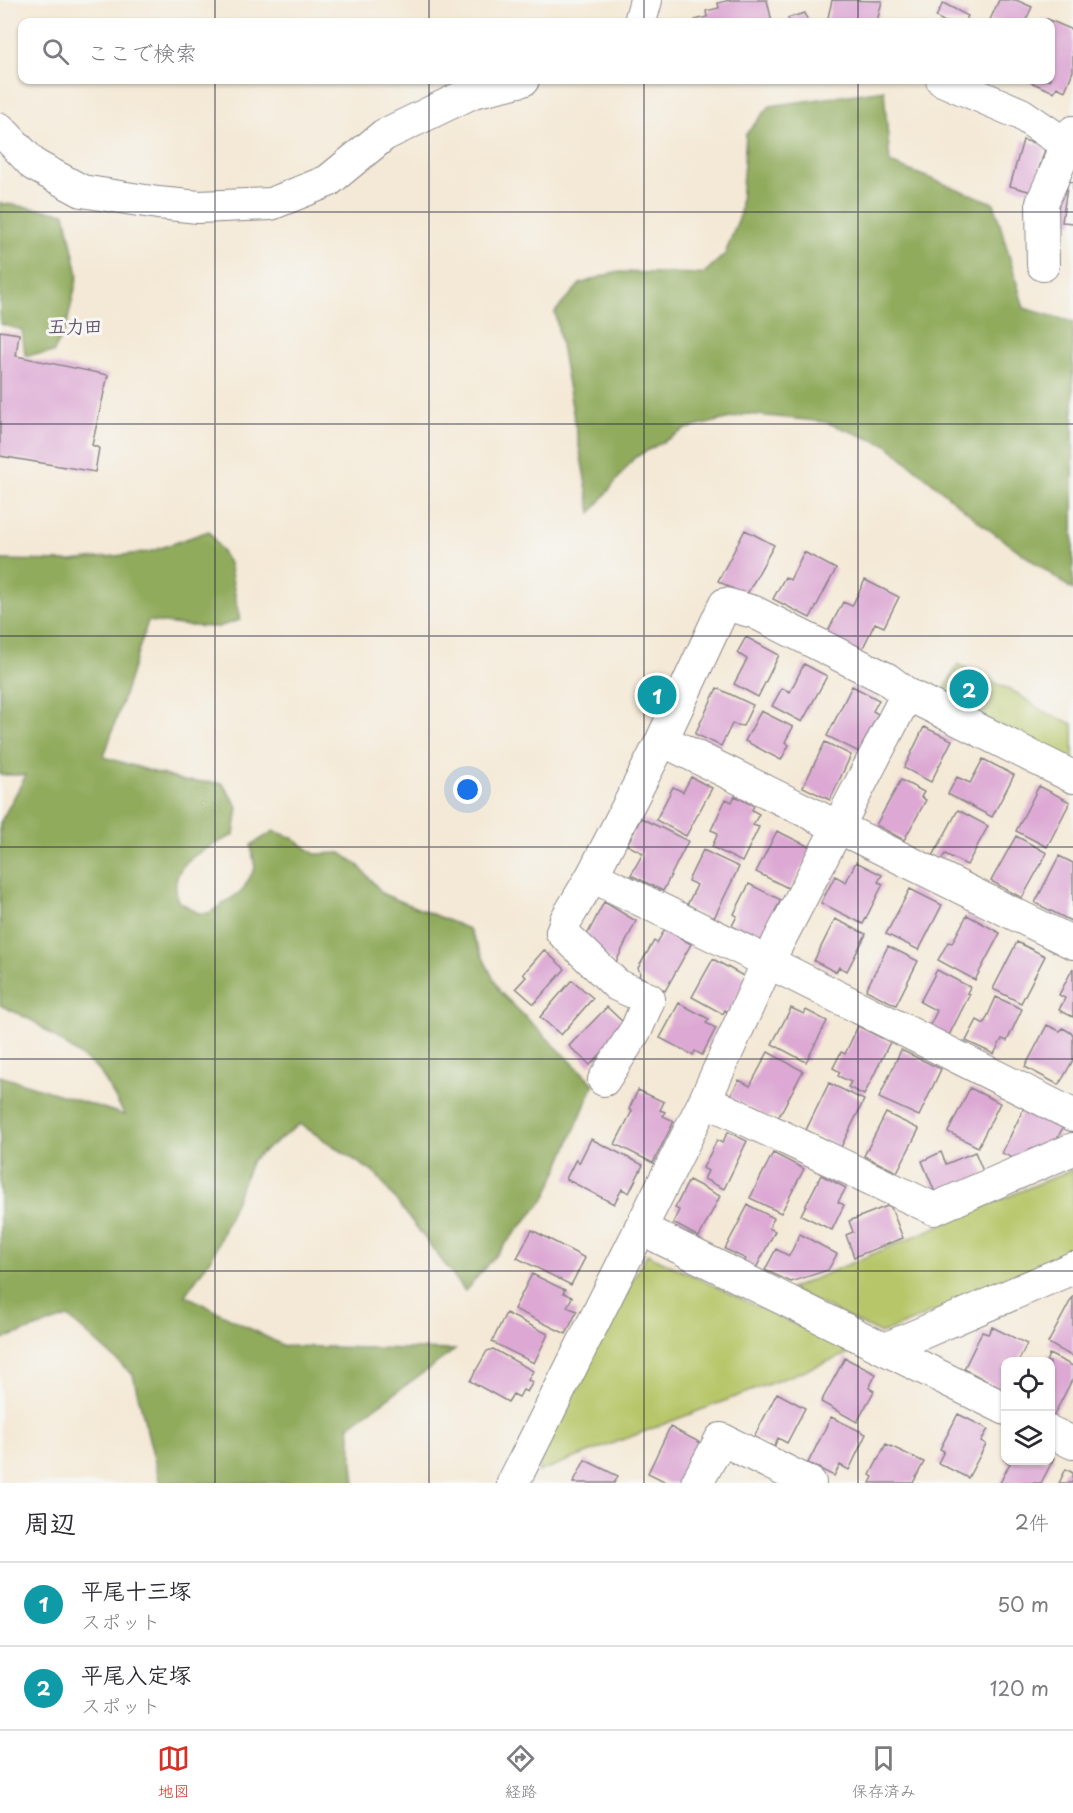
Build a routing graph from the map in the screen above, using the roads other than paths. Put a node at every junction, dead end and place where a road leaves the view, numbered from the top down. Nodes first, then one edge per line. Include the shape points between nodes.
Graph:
1 (646, 0) edge
2 (641, 18) edge
3 (506, 84) edge
4 (951, 84) edge
5 (0, 129) edge
6 (1071, 142) edge
7 (1043, 265) dead end
8 (908, 694) junction
9 (662, 740) junction
10 (1073, 777) edge
11 (838, 826) junction
12 (592, 876) junction
13 (1073, 943) edge
14 (768, 962) junction
15 (604, 1080) dead end
16 (705, 1100) junction
17 (1073, 1115) edge
18 (1073, 1149) edge
19 (640, 1228) junction
20 (1073, 1268) edge
21 (885, 1349) junction
22 (1001, 1407) edge
23 (1055, 1434) edge
24 (1073, 1443) edge
25 (513, 1483) edge
26 (697, 1483) edge
27 (810, 1483) edge

1 - 2 street
3 - 5 street via 473,92 384,135 328,181 271,204 199,207 82,191 34,165
4 - 6 street via 1021,114
6 - 7 street via 1042,203
8 - 9 street via 887,679 754,612 725,604
8 - 10 street
8 - 11 street
9 - 11 street
9 - 12 street
11 - 13 street
11 - 14 street
12 - 14 street
12 - 15 street via 562,932 617,985 649,999 637,1028
14 - 16 street
14 - 17 street
16 - 18 street via 934,1209
16 - 19 street
19 - 21 street
19 - 25 street
20 - 21 street
21 - 22 street
23 - 24 street
26 - 27 street via 721,1438

